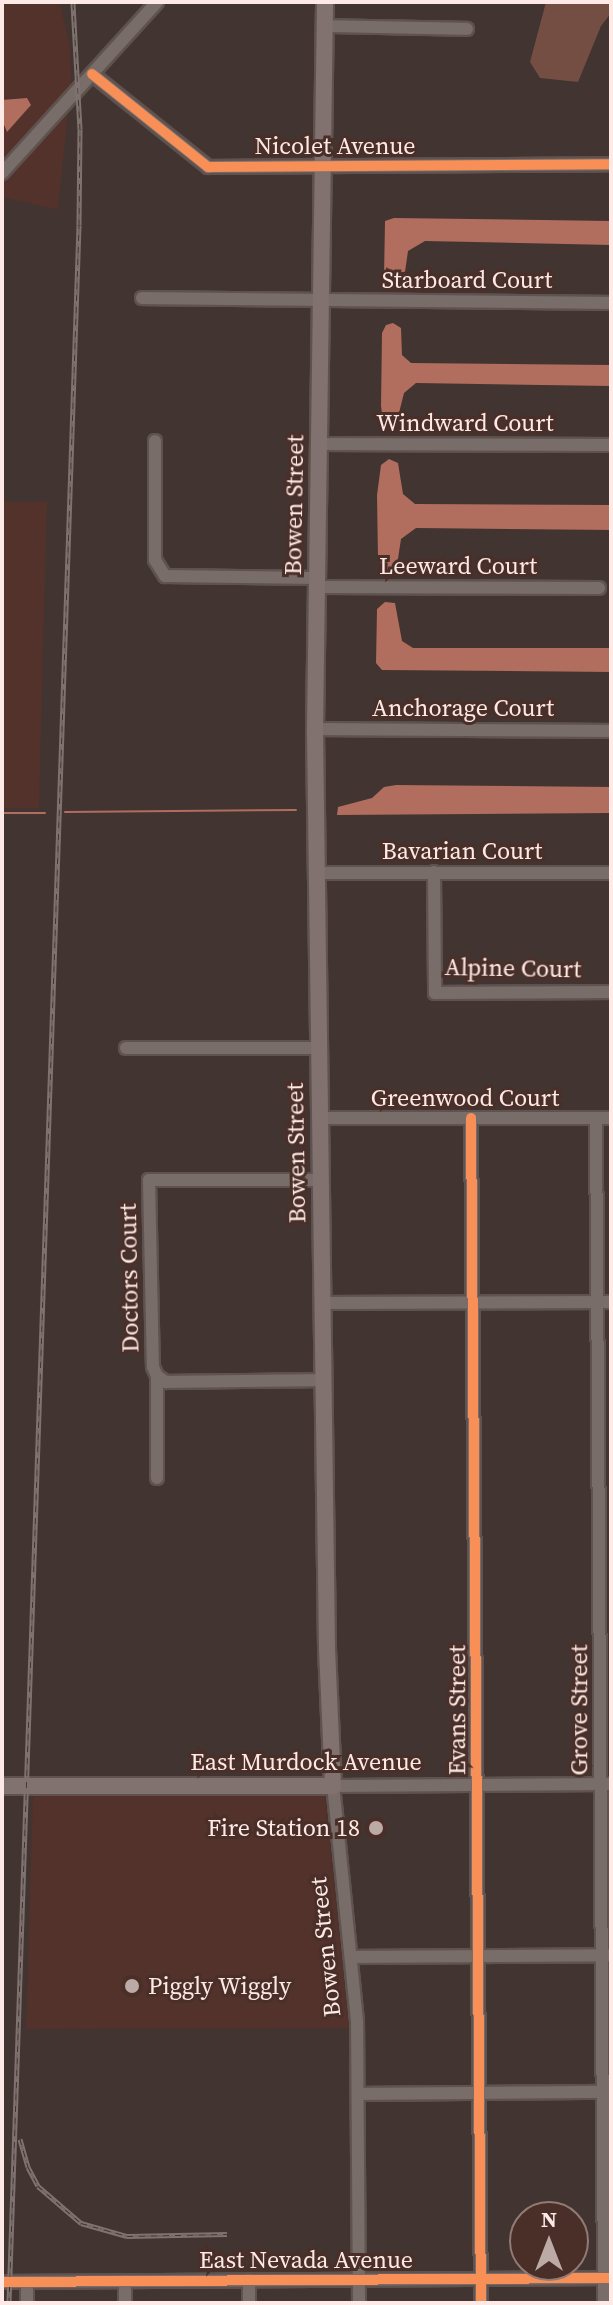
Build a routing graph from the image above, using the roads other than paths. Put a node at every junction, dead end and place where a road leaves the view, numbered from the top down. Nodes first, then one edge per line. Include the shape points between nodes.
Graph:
1 (157, 2) edge
2 (325, 2) edge
3 (325, 26) junction
4 (467, 29) dead end
5 (92, 74) junction
6 (611, 164) edge
7 (323, 166) junction
8 (2, 173) edge
9 (142, 298) dead end
10 (322, 302) junction
11 (611, 303) edge
12 (155, 441) dead end
13 (318, 444) junction
14 (611, 445) edge
15 (316, 583) junction
16 (599, 588) dead end
17 (315, 729) junction
18 (611, 731) edge
19 (434, 872) junction
20 (316, 873) junction
21 (609, 873) dead end
22 (611, 992) edge
23 (126, 1048) dead end
24 (319, 1048) junction
25 (319, 1118) junction
26 (471, 1118) junction
27 (596, 1118) junction
28 (611, 1118) edge
29 (320, 1180) junction
30 (605, 1302) edge
31 (322, 1303) junction
32 (475, 1303) junction
33 (157, 1376) junction
34 (323, 1380) junction
35 (157, 1478) dead end
36 (606, 1784) edge
37 (478, 1785) junction
38 (2, 1786) edge
39 (333, 1786) junction
40 (478, 1955) junction
41 (607, 1955) edge
42 (351, 1957) junction
43 (607, 2092) edge
44 (479, 2093) junction
45 (358, 2094) junction
46 (481, 2278) junction
47 (608, 2278) edge
48 (249, 2280) junction
49 (359, 2280) junction
50 (125, 2281) junction
51 (2, 2282) edge
52 (27, 2282) junction
53 (27, 2303) edge
54 (125, 2303) edge
55 (249, 2303) edge
56 (359, 2303) edge
57 (481, 2303) edge
58 (604, 2303) edge

1 - 5 street
2 - 3 main road, Bowen Street
3 - 4 street
3 - 7 main road, Bowen Street
5 - 7 street, Nicolet Avenue via 202,165
5 - 8 street
6 - 7 street, Nicolet Avenue
7 - 10 main road, Bowen Street
9 - 10 street, Starboard Court
10 - 11 street, Starboard Court
10 - 13 main road, Bowen Street
12 - 15 street, Leeward Court via 155,560 165,576
13 - 14 street, Windward Court
13 - 15 main road, Bowen Street
15 - 16 street, Leeward Court
15 - 17 main road, Bowen Street
17 - 18 street, Anchorage Court
17 - 20 main road, Bowen Street
19 - 20 street, Bavarian Court
19 - 21 street, Bavarian Court
19 - 22 street, Alpine Court via 435,993
20 - 24 main road, Bowen Street
23 - 24 street
24 - 25 main road, Bowen Street
25 - 26 street, Greenwood Court
25 - 29 main road, Bowen Street
26 - 27 street, Greenwood Court
26 - 32 street, Evans Street
27 - 28 street, Greenwood Court
27 - 30 street, Grove Street
29 - 31 main road, Bowen Street
29 - 33 street, Doctors Court via 149,1180
30 - 32 street
30 - 36 street, Grove Street
31 - 32 street
31 - 34 main road, Bowen Street
32 - 37 street, Evans Street
33 - 34 street, Doctors Court via 166,1382
33 - 35 street
34 - 39 main road, Bowen Street
36 - 37 street, East Murdock Avenue
36 - 41 street, Grove Street
37 - 39 street, East Murdock Avenue
37 - 40 street, Evans Street
38 - 39 main road, East Murdock Avenue
39 - 42 street, Bowen Street
40 - 41 street
40 - 42 street
40 - 44 street, Evans Street
41 - 43 street, Grove Street
42 - 45 street, Bowen Street
43 - 44 street
43 - 47 street, Grove Street
44 - 45 street
44 - 46 street, Evans Street
45 - 49 street, Bowen Street
46 - 47 street, East Nevada Avenue
46 - 49 street, East Nevada Avenue
46 - 57 street, Evans Street
47 - 58 street, Grove Street
48 - 49 street, East Nevada Avenue
48 - 50 street, East Nevada Avenue
48 - 55 street
49 - 56 street, Bowen Street
50 - 52 street, East Nevada Avenue
50 - 54 street
51 - 52 street, East Nevada Avenue
52 - 53 street

